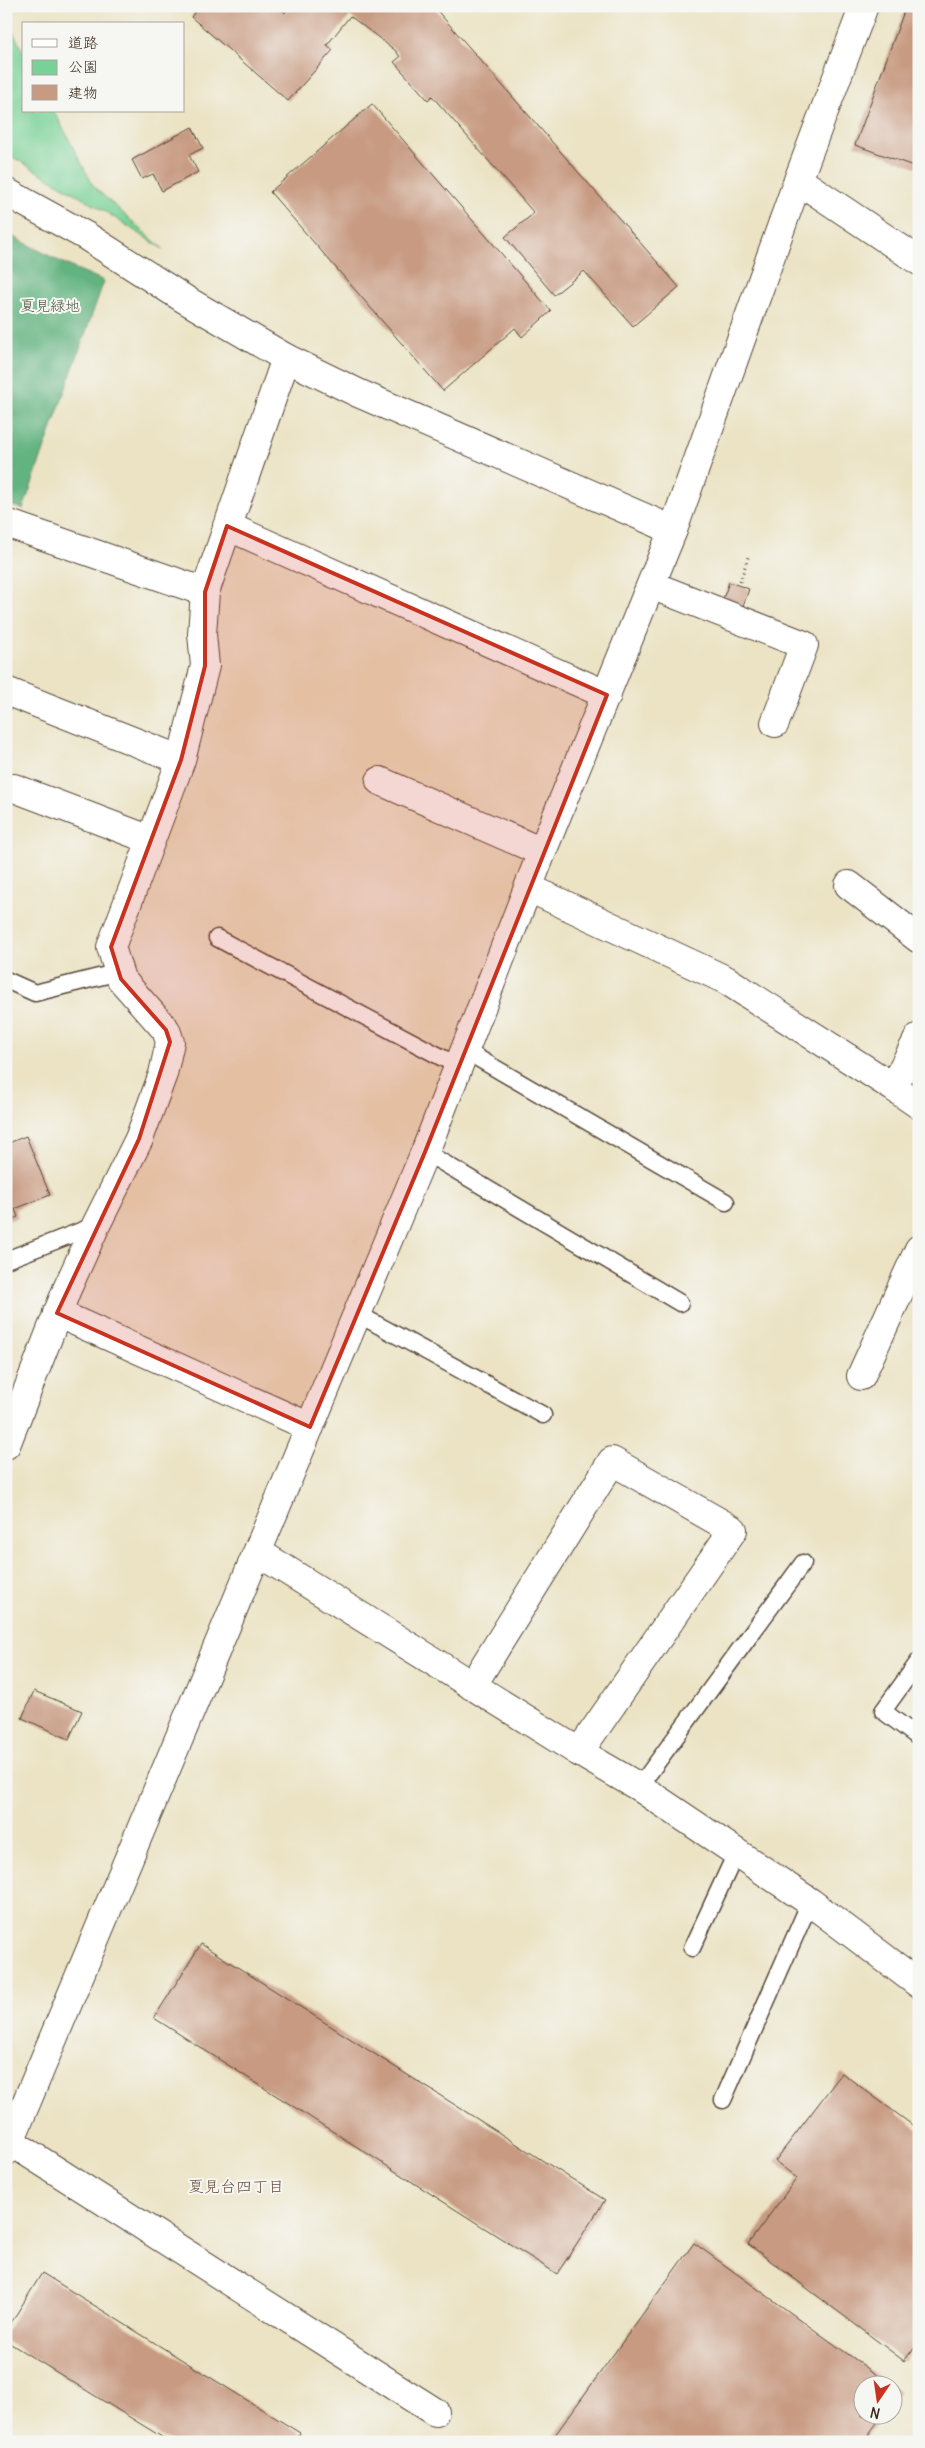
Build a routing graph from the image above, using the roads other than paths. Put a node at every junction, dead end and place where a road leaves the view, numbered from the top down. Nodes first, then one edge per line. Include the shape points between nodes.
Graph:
1 (864, 6) edge
2 (798, 180) junction
3 (6, 192) edge
4 (919, 261) edge
5 (286, 358) junction
6 (6, 523) edge
7 (227, 526) junction
8 (673, 530) junction
9 (651, 585) junction
10 (205, 592) junction
11 (6, 691) edge
12 (607, 695) junction
13 (775, 723) dead end
14 (181, 760) junction
15 (380, 781) dead end
16 (14, 788) dead end
17 (151, 840) junction
18 (542, 852) junction
19 (849, 886) dead end
20 (529, 888) junction
21 (216, 938) dead end
22 (919, 938) edge
23 (119, 972) junction
24 (6, 980) edge
25 (919, 1037) edge
26 (461, 1058) junction
27 (892, 1086) junction
28 (919, 1104) edge
29 (425, 1152) junction
30 (726, 1202) dead end
31 (96, 1225) junction
32 (919, 1249) edge
33 (6, 1260) edge
34 (680, 1302) dead end
35 (57, 1313) junction
36 (356, 1313) junction
37 (861, 1376) dead end
38 (543, 1415) dead end
39 (310, 1427) junction
40 (6, 1446) edge
41 (259, 1553) junction
42 (803, 1563) dead end
43 (919, 1661) edge
44 (472, 1686) junction
45 (919, 1738) edge
46 (579, 1752) junction
47 (639, 1787) junction
48 (737, 1851) junction
49 (810, 1902) junction
50 (692, 1948) dead end
51 (919, 1984) edge
52 (723, 2100) dead end
53 (8, 2146) edge
54 (435, 2412) dead end

1 - 2 street
2 - 4 street
2 - 8 street
3 - 5 street via 86,236 186,300
5 - 7 street
5 - 8 street via 367,397
6 - 10 street
7 - 10 street
7 - 12 street
8 - 9 street
9 - 12 street
9 - 13 street via 804,645
10 - 14 street via 202,634 205,666
11 - 14 street
12 - 18 street
14 - 17 street
15 - 18 street
16 - 17 street
17 - 23 street via 111,947
18 - 20 street
19 - 22 street
20 - 26 street
20 - 27 street via 726,980
21 - 26 lane
23 - 24 lane via 35,993
23 - 31 street via 121,979 166,1030 170,1042 163,1074 139,1139
25 - 27 street
26 - 29 street
26 - 30 lane
27 - 28 street
29 - 34 lane
29 - 36 street
31 - 33 lane
31 - 35 street
32 - 37 street
35 - 39 street
35 - 40 street
36 - 38 lane
36 - 39 street
39 - 41 street
41 - 44 street
41 - 53 street
42 - 47 lane
43 - 45 lane via 884,1711
44 - 46 street
44 - 46 street via 612,1461 733,1530
46 - 47 street
47 - 48 street
48 - 49 street
48 - 50 lane
49 - 51 street
49 - 52 lane
53 - 54 street

